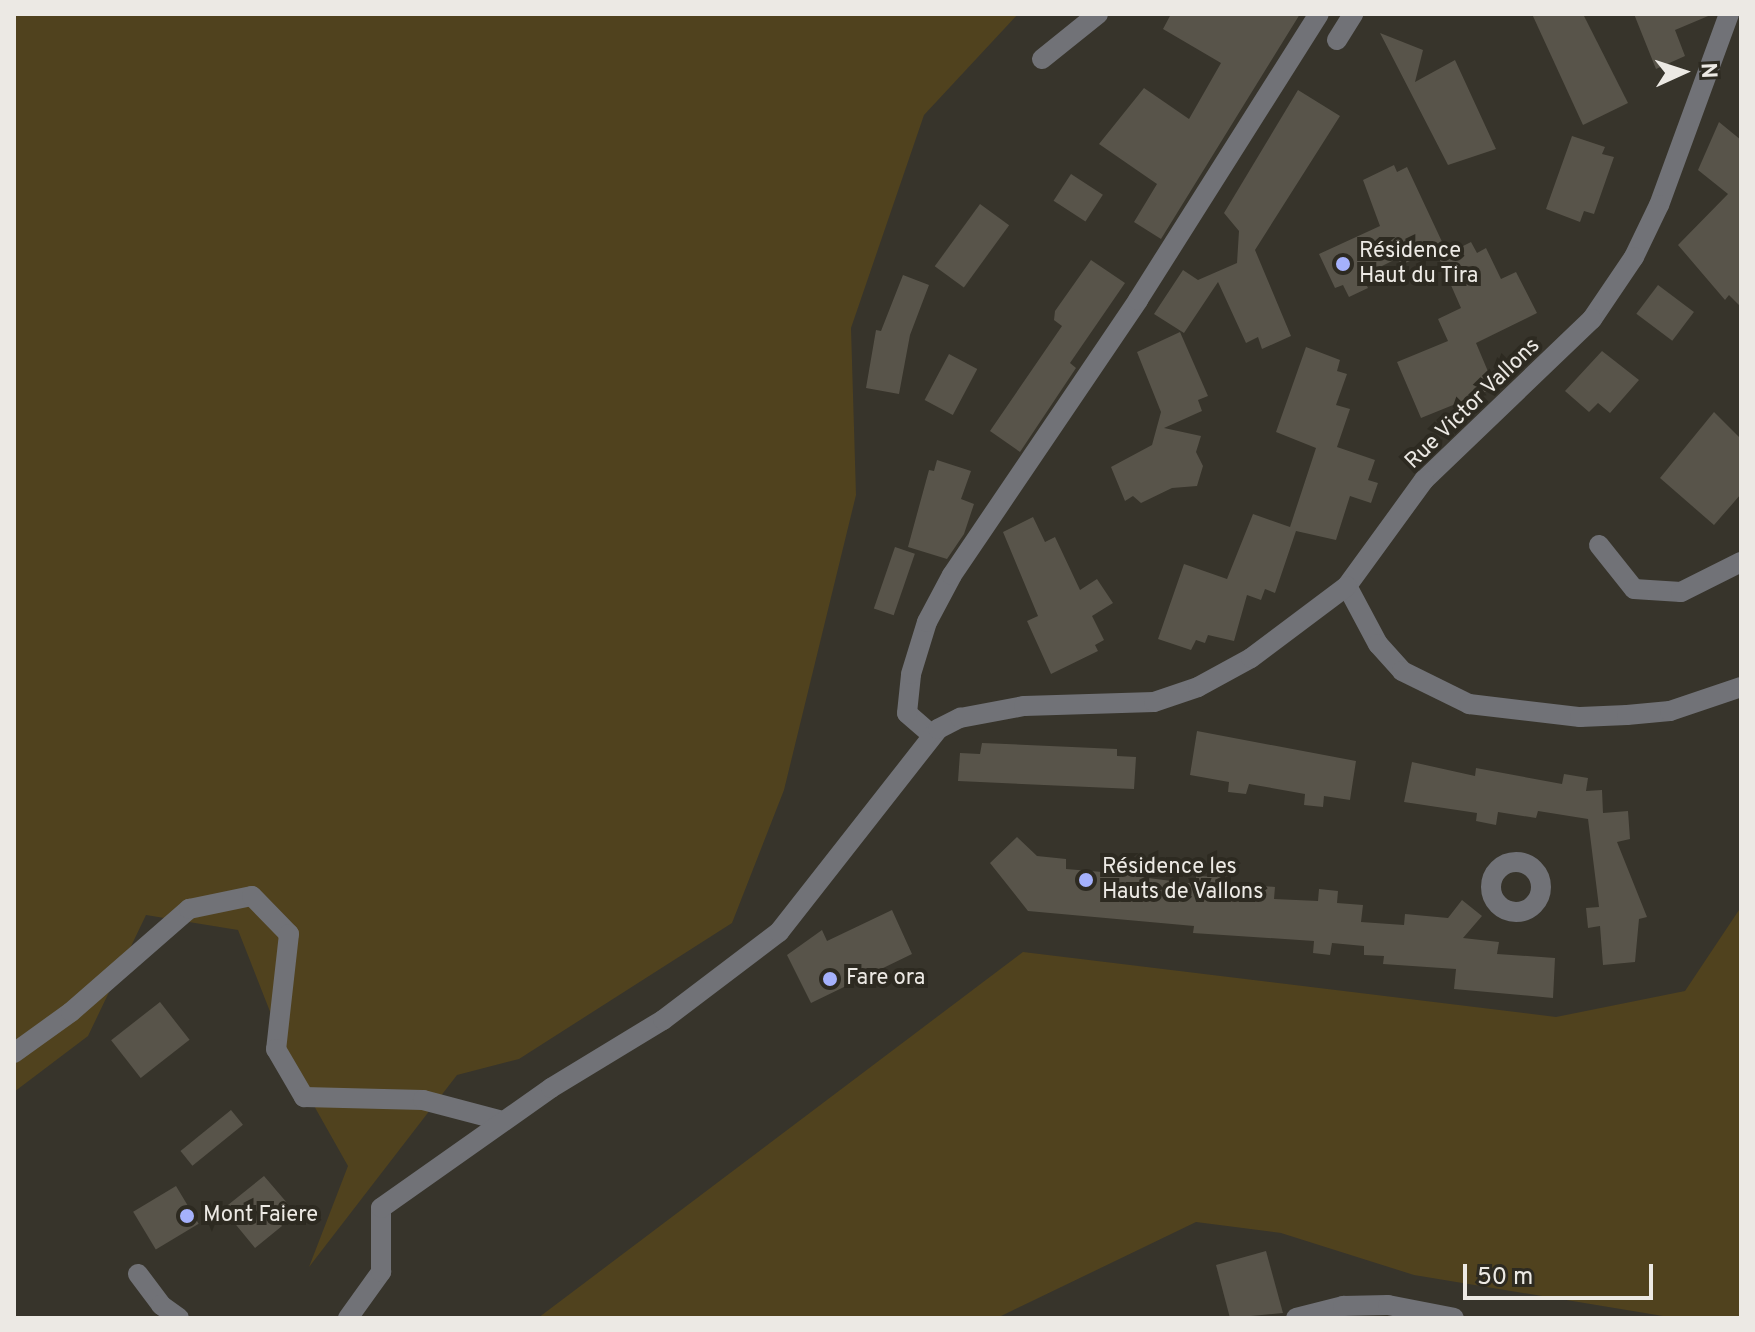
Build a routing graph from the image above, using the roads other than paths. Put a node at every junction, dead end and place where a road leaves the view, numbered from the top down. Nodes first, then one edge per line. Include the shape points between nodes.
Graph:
1 (1098, 14) edge
2 (1319, 14) edge
3 (1353, 14) edge
4 (1729, 14) edge
5 (1337, 40) dead end
6 (1042, 59) dead end
7 (1599, 545) dead end
8 (1741, 562) edge
9 (1347, 586) junction
10 (1741, 687) edge
11 (932, 735) junction
12 (14, 1053) edge
13 (503, 1121) junction
14 (138, 1274) dead end
15 (179, 1318) edge
16 (348, 1318) edge
17 (1296, 1318) edge
18 (1454, 1318) edge

1 - 6 street
2 - 11 street via 1138,300 952,575 927,622 911,674 907,713
3 - 5 street
4 - 9 street, Rue Victor Vallons via 1659,205 1634,257 1592,319 1424,480
7 - 8 street via 1634,589 1681,592
9 - 10 street via 1378,644 1402,671 1469,704 1580,717 1627,715 1670,711
9 - 11 street, Rue Victor Vallons via 1251,658 1198,687 1154,702 988,712 960,718
11 - 13 street via 779,932 663,1020
12 - 13 street via 71,1012 189,909 252,896 289,934 276,1049 304,1097 423,1100
13 - 16 street via 381,1208 381,1272
14 - 15 street via 161,1305
17 - 18 street via 1343,1306 1388,1305

